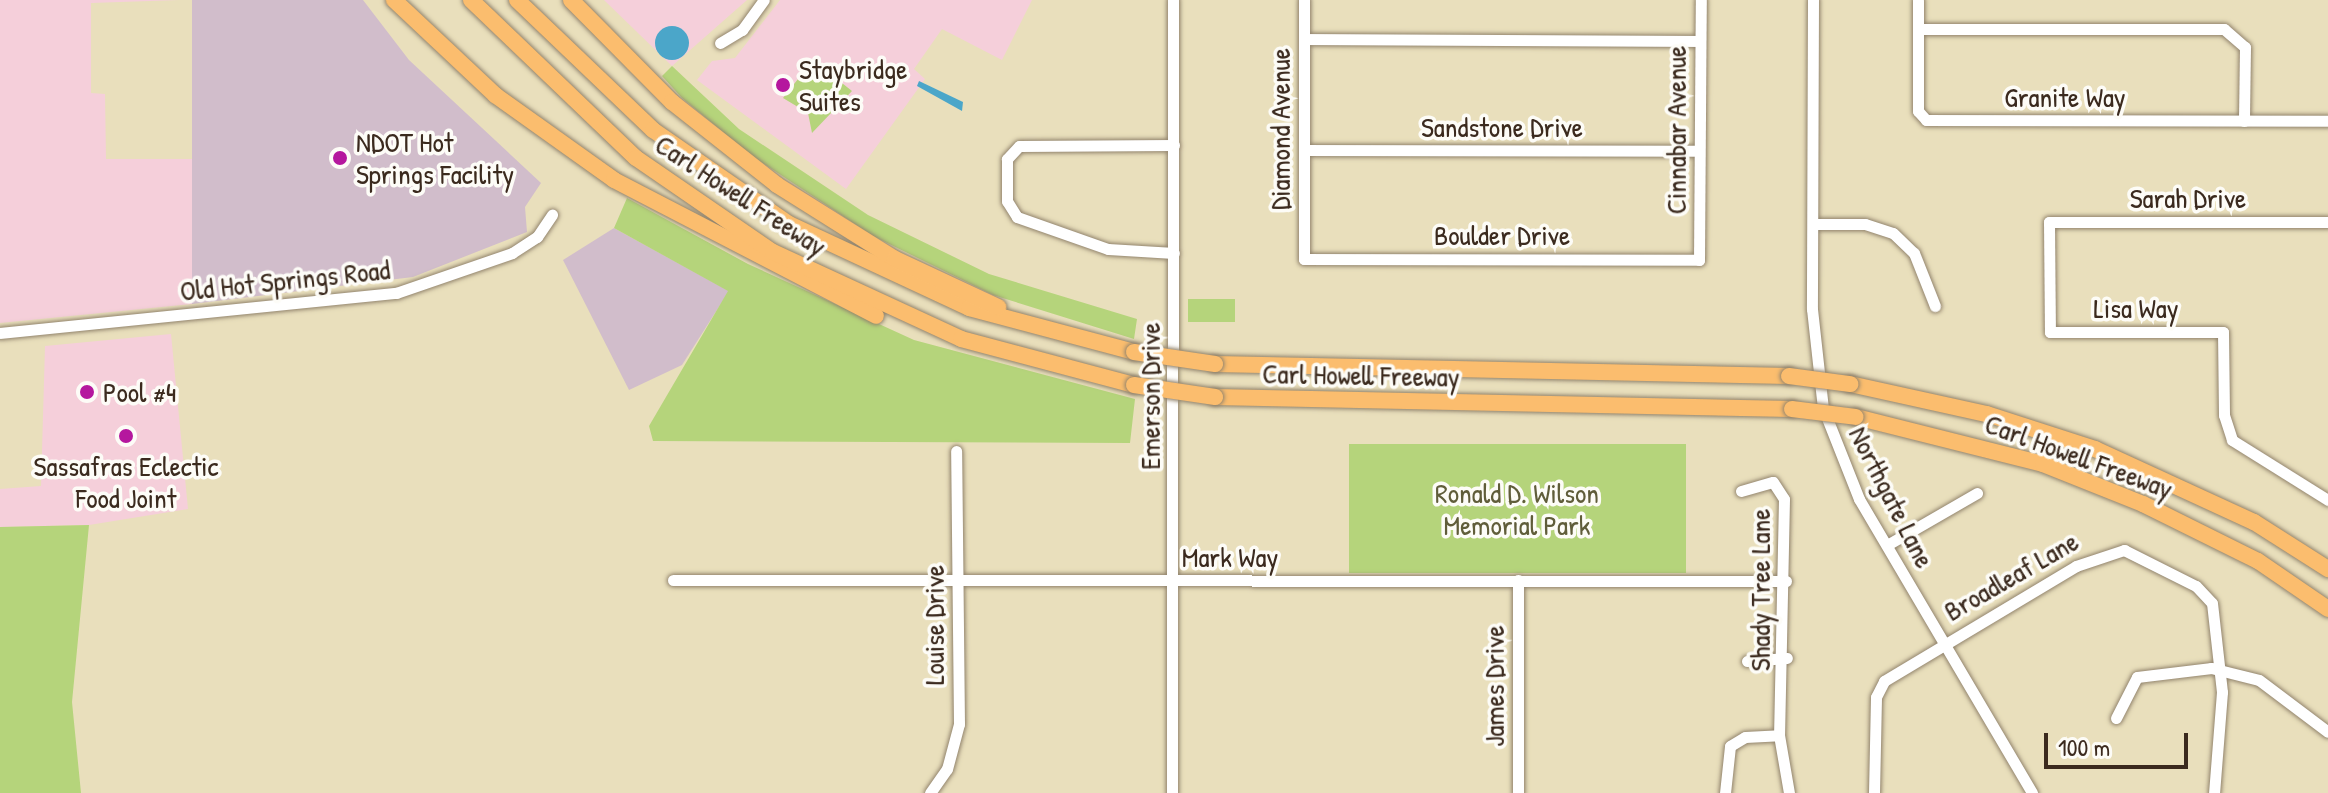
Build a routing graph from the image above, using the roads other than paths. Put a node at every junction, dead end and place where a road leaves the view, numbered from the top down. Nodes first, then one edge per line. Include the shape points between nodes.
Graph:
1 (394, 0) edge
2 (471, 0) edge
3 (517, 0) edge
4 (571, 0) edge
5 (764, 0) edge
6 (1173, 0) edge
7 (1304, 0) edge
8 (1701, 0) edge
9 (1813, 0) edge
10 (1918, 0) edge
11 (1918, 29) junction
12 (1304, 39) junction
13 (1700, 41) junction
14 (720, 43) dead end
15 (2244, 121) junction
16 (2328, 121) edge
17 (1174, 145) junction
18 (1304, 150) junction
19 (1699, 151) junction
20 (552, 215) dead end
21 (2328, 222) edge
22 (1813, 224) junction
23 (1174, 253) junction
24 (1304, 259) joint
25 (1699, 260) joint
26 (1935, 306) dead end
27 (2050, 332) joint
28 (0, 333) edge
29 (1101, 345) junction
30 (1027, 360) junction
31 (956, 451) dead end
32 (1741, 491) dead end
33 (1977, 493) dead end
34 (2328, 500) edge
35 (1887, 545) junction
36 (2328, 569) edge
37 (960, 579) junction
38 (673, 580) dead end
39 (1518, 580) junction
40 (1174, 581) junction
41 (1786, 581) junction
42 (2328, 609) edge
43 (1943, 642) junction
44 (1787, 658) junction
45 (1747, 661) dead end
46 (2221, 669) junction
47 (2116, 718) dead end
48 (2328, 732) edge
49 (1779, 735) junction
50 (930, 793) edge
51 (1172, 793) edge
52 (1518, 793) edge
53 (1725, 793) edge
54 (1789, 793) edge
55 (1874, 793) edge
56 (2032, 793) edge
57 (2214, 793) edge

1 - 30 highway via 525,119 653,203 870,313
2 - 30 highway, Carl Howell Freeway via 593,122 706,210 842,288
3 - 29 highway, Carl Howell Freeway via 653,130 789,224 945,298
4 - 29 highway via 672,102 808,206 961,291
5 - 14 street via 736,35
6 - 17 street, Emerson Drive
7 - 12 street, Diamond Avenue
8 - 13 street, Cinnabar Avenue
9 - 22 street, Northgate Lane
10 - 11 street, Granite Way
11 - 15 street via 2224,29 2245,47
11 - 15 street, Granite Way via 1918,111 1926,120
12 - 13 street
12 - 18 street, Diamond Avenue
13 - 19 street, Cinnabar Avenue
15 - 16 street, Granite Way
17 - 23 street, Emerson Drive
17 - 23 street via 1019,146 1007,159 1007,201 1017,217 1108,249
18 - 19 street, Sandstone Drive
18 - 24 street, Diamond Avenue
19 - 25 street, Cinnabar Avenue
20 - 28 street, Old Hot Springs Road via 537,237 512,253 396,293
21 - 27 street, Sarah Drive via 2049,222
22 - 26 street via 1865,224 1893,233 1914,253
22 - 35 street, Northgate Lane via 1823,408 1842,464
23 - 40 street, Emerson Drive
24 - 25 street, Boulder Drive
27 - 34 street, Lisa Way via 2223,332 2224,415 2240,448
29 - 36 highway, Carl Howell Freeway, bridge via 1215,364 1789,376 1850,384 1987,414 2095,449 2254,522
30 - 42 highway, Carl Howell Freeway, bridge via 1215,397 1792,409 1856,417 2043,464 2129,498 2208,534
31 - 37 street, Louise Drive
32 - 41 street, Shady Tree Lane via 1773,482 1783,495
33 - 35 street
35 - 43 street, Northgate Lane
37 - 38 street, Mark Way
37 - 40 street, Mark Way
37 - 50 street, Louise Drive via 956,746
39 - 40 street, Mark Way
39 - 41 street, Mark Way
39 - 52 street, James Drive
40 - 51 street, Emerson Drive
41 - 44 street, Shady Tree Lane
43 - 46 street, Broadleaf Lane via 2102,552 2124,550 2207,595
43 - 55 street via 1892,674 1876,697
43 - 56 street, Northgate Lane
44 - 45 street
44 - 49 street, Shady Tree Lane
46 - 47 street via 2145,673 2123,693
46 - 48 street via 2259,680
46 - 57 street
49 - 53 street via 1730,746
49 - 54 street, Shady Tree Lane

